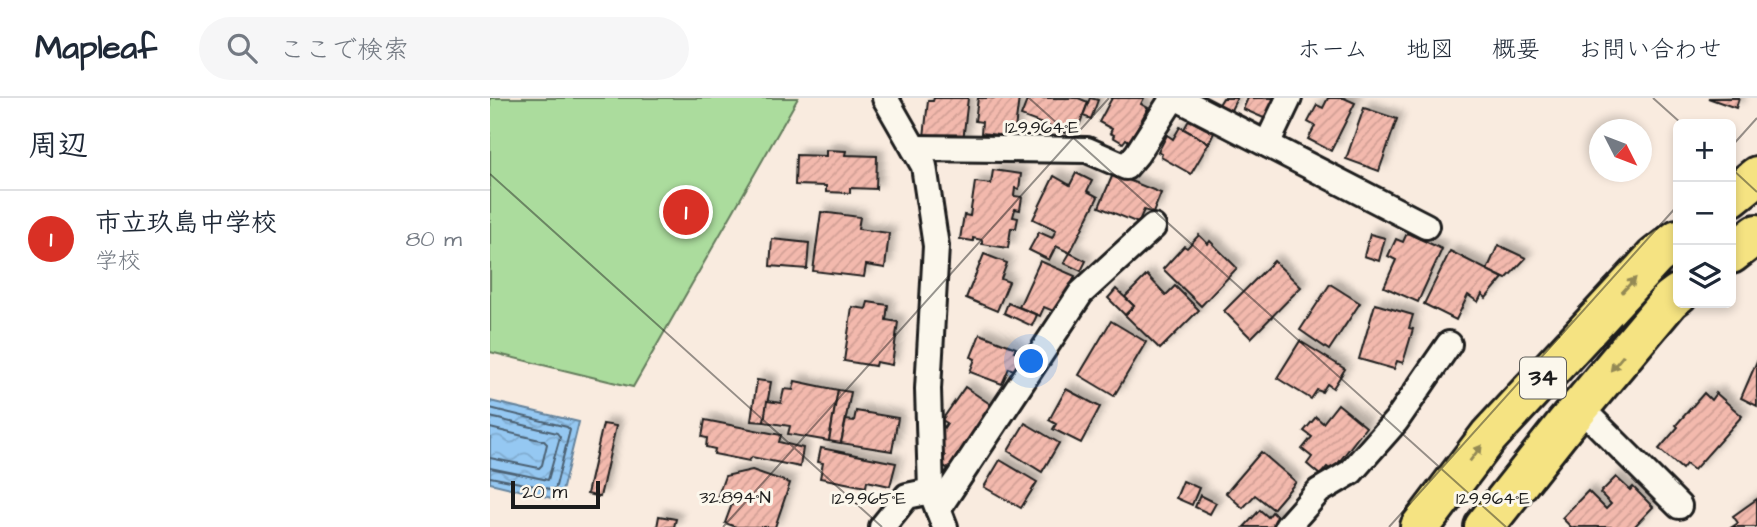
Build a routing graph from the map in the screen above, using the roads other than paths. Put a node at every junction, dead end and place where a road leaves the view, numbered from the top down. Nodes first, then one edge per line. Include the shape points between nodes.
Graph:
1 (886, 98) edge
2 (1175, 98) edge
3 (1289, 98) edge
4 (1267, 144) junction
5 (914, 148) junction
6 (1757, 176) edge
7 (1736, 193) edge
8 (1426, 226) dead end
9 (1153, 227) dead end
10 (1757, 233) edge
11 (1673, 243) edge
12 (1736, 250) edge
13 (1673, 298) edge
14 (1449, 344) dead end
15 (1580, 408) junction
16 (1679, 506) dead end
17 (938, 509) edge
18 (882, 527) edge
19 (1287, 527) edge
20 (1420, 527) edge
21 (1484, 527) edge

1 - 5 street
2 - 4 street
2 - 5 street via 1126,167 1087,150
3 - 4 street
4 - 8 street
5 - 17 street via 924,166 936,246 928,389
6 - 7 highway
9 - 17 street via 1081,293
10 - 12 highway
20 -> 11 highway, 34 via 1489,436
13 -> 15 highway, 34
14 - 19 street via 1396,421 1351,472 1318,491
15 - 16 street
15 - 21 highway, 34
17 - 18 street via 907,496

